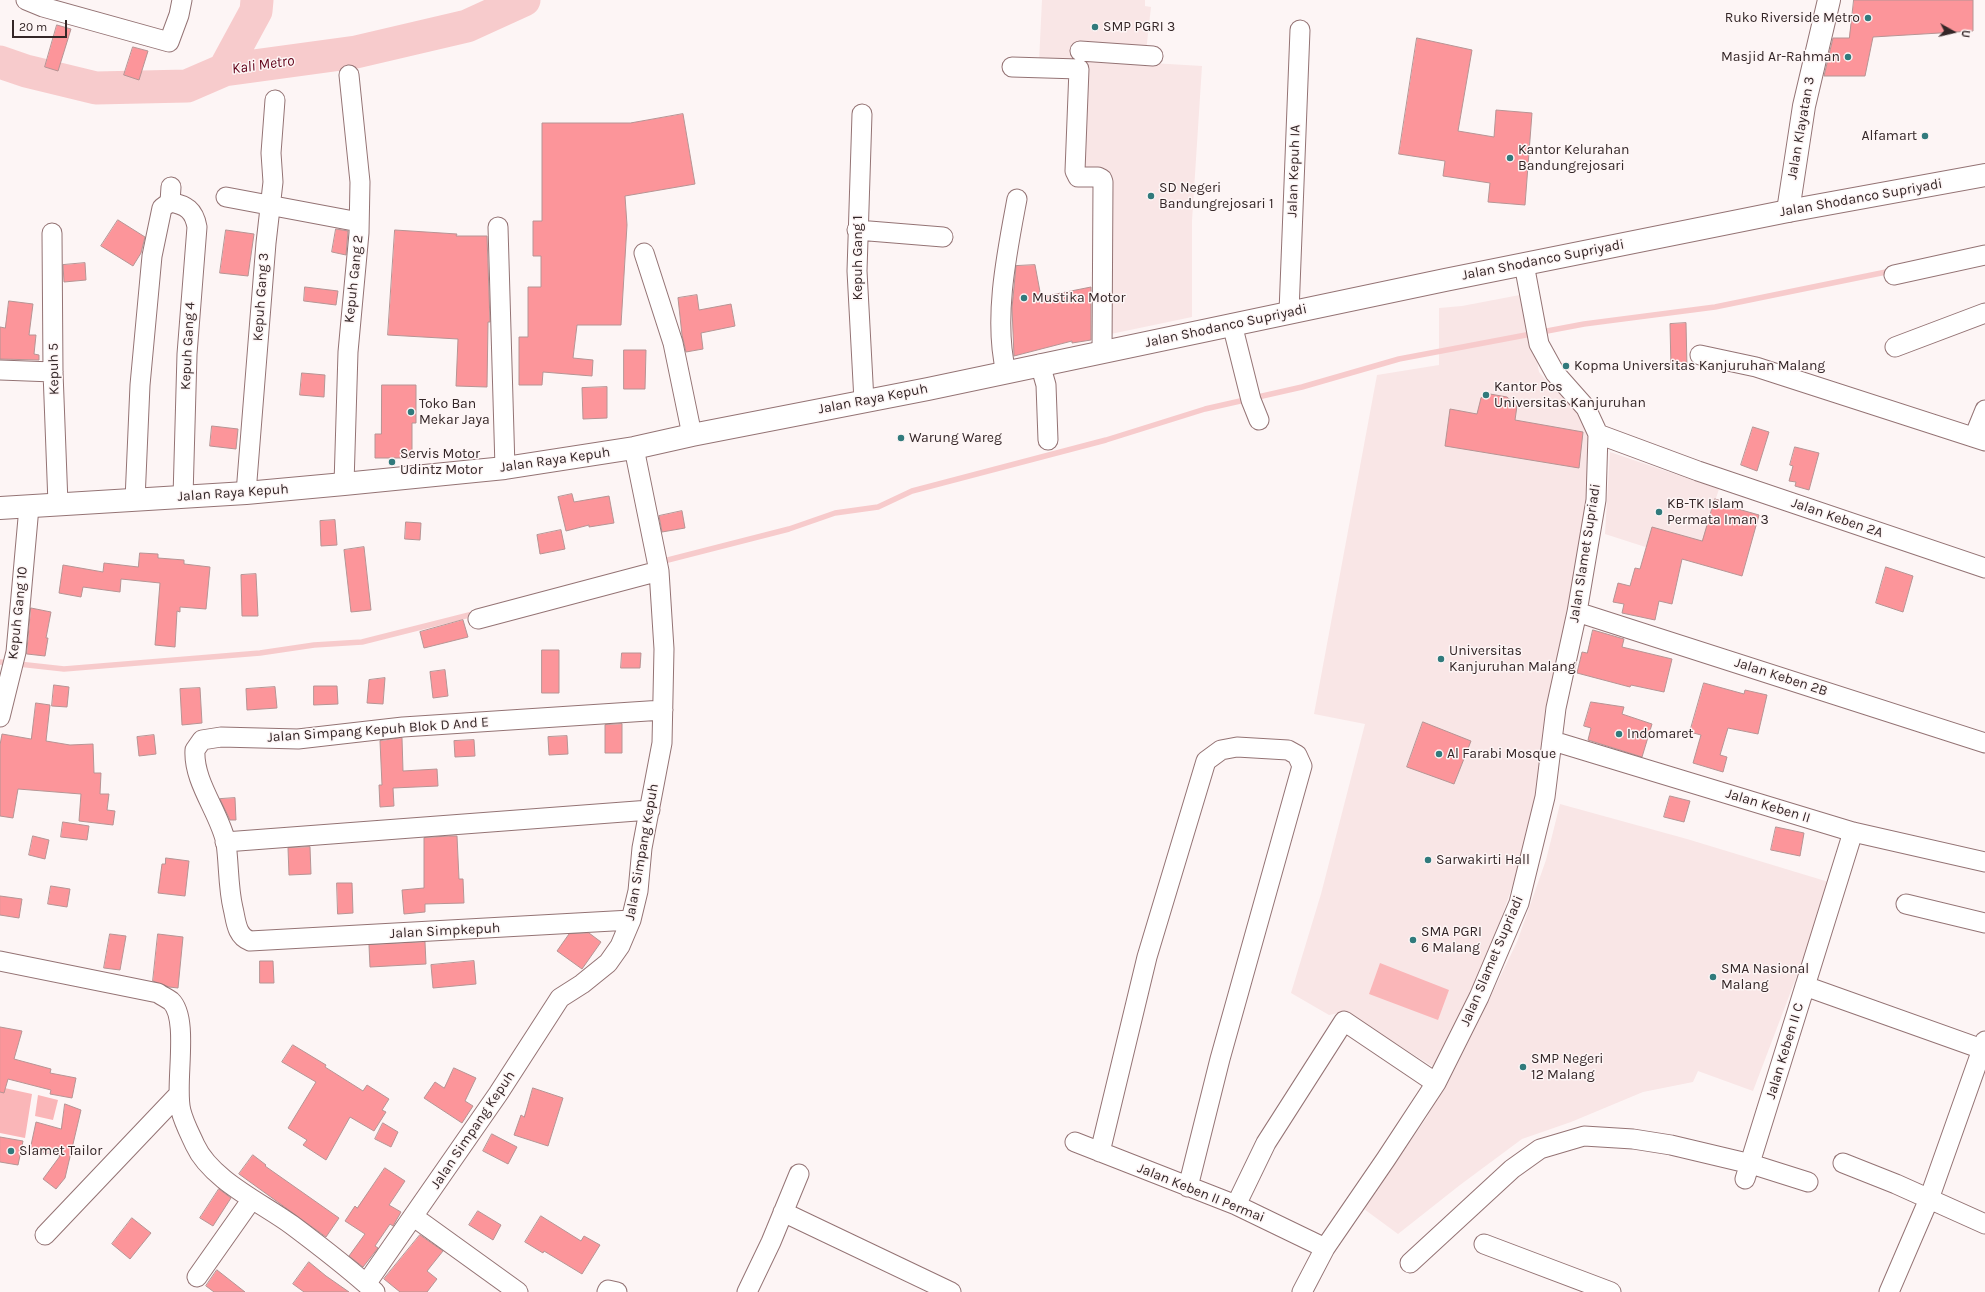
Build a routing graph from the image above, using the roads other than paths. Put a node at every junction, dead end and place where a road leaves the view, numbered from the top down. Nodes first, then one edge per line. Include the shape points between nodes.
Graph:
1 (26, 0) edge
2 (182, 0) edge
3 (1830, 0) edge
4 (1300, 30) dead end
5 (1080, 56) junction
6 (1153, 56) dead end
7 (1012, 67) dead end
8 (349, 75) dead end
9 (275, 100) dead end
10 (862, 114) dead end
11 (1985, 175) edge
12 (226, 197) dead end
13 (1016, 199) dead end
14 (270, 206) junction
15 (1788, 211) junction
16 (359, 222) junction
17 (498, 227) dead end
18 (857, 230) junction
19 (52, 233) dead end
20 (942, 237) dead end
21 (644, 253) dead end
22 (1985, 255) edge
23 (1524, 264) junction
24 (1894, 275) dead end
25 (1290, 312) junction
26 (1985, 313) edge
27 (1232, 324) junction
28 (1895, 347) dead end
29 (1102, 351) junction
30 (1700, 355) dead end
31 (1040, 364) junction
32 (0, 370) edge
33 (53, 372) junction
34 (1006, 372) junction
35 (864, 401) junction
36 (1985, 410) edge
37 (1259, 420) dead end
38 (1598, 434) junction
39 (692, 435) junction
40 (1979, 439) edge
41 (1048, 440) dead end
42 (634, 448) junction
43 (505, 468) junction
44 (344, 484) junction
45 (246, 493) junction
46 (183, 497) junction
47 (135, 500) junction
48 (58, 504) junction
49 (29, 507) junction
50 (0, 508) edge
51 (1985, 568) edge
52 (658, 570) junction
53 (1577, 612) junction
54 (478, 619) dead end
55 (663, 710) junction
56 (0, 717) edge
57 (1553, 741) junction
58 (1985, 743) edge
59 (650, 810) junction
60 (1853, 832) junction
61 (225, 842) junction
62 (1985, 862) edge
63 (1906, 904) dead end
64 (632, 920) junction
65 (1985, 923) edge
66 (0, 961) edge
67 (1805, 986) junction
68 (1984, 1048) edge
69 (1436, 1083) junction
70 (179, 1094) junction
71 (1076, 1142) dead end
72 (1100, 1152) junction
73 (1843, 1163) dead end
74 (1748, 1172) junction
75 (798, 1174) dead end
76 (1808, 1182) dead end
77 (1188, 1187) junction
78 (252, 1199) junction
79 (1929, 1199) junction
80 (1236, 1205) junction
81 (783, 1212) junction
82 (414, 1217) junction
83 (1985, 1224) edge
84 (45, 1235) dead end
85 (1484, 1244) dead end
86 (1325, 1248) junction
87 (1410, 1263) dead end
88 (197, 1277) dead end
89 (371, 1288) edge
90 (518, 1292) edge
91 (607, 1292) edge
92 (618, 1292) edge
93 (747, 1292) edge
94 (950, 1292) edge
95 (1302, 1292) edge
96 (1611, 1292) edge
97 (1889, 1292) edge

1 - 2 street via 169,42
3 - 15 main road, Jalan Klayatan 3 via 1804,106
4 - 25 street, Jalan Kepuh IA
5 - 6 street
5 - 7 street
5 - 29 street via 1075,171 1078,177 1098,177 1103,182
8 - 16 street, Kepuh Gang 2 via 360,182
9 - 14 street, Kepuh Gang 3
10 - 18 street, Kepuh Gang 1
11 - 15 main road, Jalan Shodanco Supriyadi
12 - 14 street
13 - 34 street via 1003,275 1002,353
14 - 16 street
14 - 45 street, Kepuh Gang 3
15 - 23 main road, Jalan Shodanco Supriyadi
16 - 44 street, Kepuh Gang 2 via 348,352
17 - 43 street
18 - 20 street
18 - 35 street, Kepuh Gang 1
19 - 33 street, Kepuh 5
21 - 39 street via 673,343
22 - 24 street
23 - 25 main road, Jalan Shodanco Supriyadi
23 - 38 street, Jalan Slamet Supriadi via 1539,344 1555,373 1586,408
25 - 27 main road, Jalan Shodanco Supriyadi
26 - 28 street
27 - 29 main road, Jalan Shodanco Supriyadi
27 - 37 street via 1245,379
29 - 31 main road, Jalan Raya Kepuh
30 - 40 street via 1756,367
31 - 34 main road, Jalan Raya Kepuh
31 - 41 street via 1046,385
32 - 33 street
33 - 48 street, Kepuh 5
34 - 35 main road, Jalan Raya Kepuh
35 - 39 main road, Jalan Raya Kepuh
36 - 40 street
38 - 51 street, Jalan Keben 2A via 1698,471
38 - 53 street, Jalan Slamet Supriadi via 1596,500
39 - 42 main road, Jalan Raya Kepuh
42 - 43 main road, Jalan Raya Kepuh
42 - 52 street, Jalan Simpang Kepuh
43 - 44 main road, Jalan Raya Kepuh
44 - 45 main road, Jalan Raya Kepuh
45 - 46 main road, Jalan Raya Kepuh
46 - 47 main road, Jalan Raya Kepuh
46 - 47 street, Kepuh Gang 4 via 187,354 197,227 195,216 173,197 162,208 151,263 140,385
47 - 48 main road, Jalan Raya Kepuh
48 - 49 main road, Jalan Raya Kepuh
49 - 50 main road, Jalan Raya Kepuh
49 - 56 street, Kepuh Gang 10 via 16,652
52 - 54 street
52 - 55 street, Jalan Simpang Kepuh via 664,649
53 - 57 street, Jalan Slamet Supriadi via 1556,708
53 - 58 street, Jalan Keben 2B
55 - 59 street, Jalan Simpang Kepuh via 662,743
55 - 61 street, Jalan Simpang Kepuh Blok D And E via 403,727 298,739 202,740 195,750 195,758
57 - 60 street, Jalan Keben II
57 - 69 street, Jalan Slamet Supriadi via 1546,796 1519,903 1479,997
59 - 61 street
59 - 64 street, Jalan Simpang Kepuh
60 - 62 street, Jalan Keben II
60 - 67 street, Jalan Keben II C
61 - 64 street, Jalan Simpkepuh via 232,904 239,930 244,939 250,941
63 - 65 street
64 - 82 street, Jalan Simpang Kepuh via 620,946 608,963 560,998
66 - 70 street via 158,993 172,1002 179,1024
67 - 68 street
67 - 74 street, Jalan Keben II C
68 - 79 street
69 - 80 street via 1344,1022 1266,1143
69 - 86 street, Jalan Slamet Supriadi
70 - 78 street via 181,1111 196,1148 223,1178
70 - 84 street
71 - 72 street, Jalan Keben II Permai
72 - 77 street, Jalan Keben II Permai
72 - 77 street via 1147,957 1206,760 1221,750 1237,747 1288,750 1298,755 1302,766 1220,1059
73 - 79 street
74 - 76 street
74 - 87 street via 1671,1146 1632,1139 1584,1136 1540,1149 1512,1169
75 - 81 street
77 - 80 street, Jalan Keben II Permai
78 - 88 street
78 - 89 street via 292,1225
79 - 83 street
79 - 97 street
80 - 86 street, Jalan Keben II Permai
81 - 93 street
81 - 94 street
82 - 89 street, Jalan Simpang Kepuh
82 - 90 street
85 - 96 street
86 - 95 street, Jalan Slamet Supriadi
91 - 92 street

